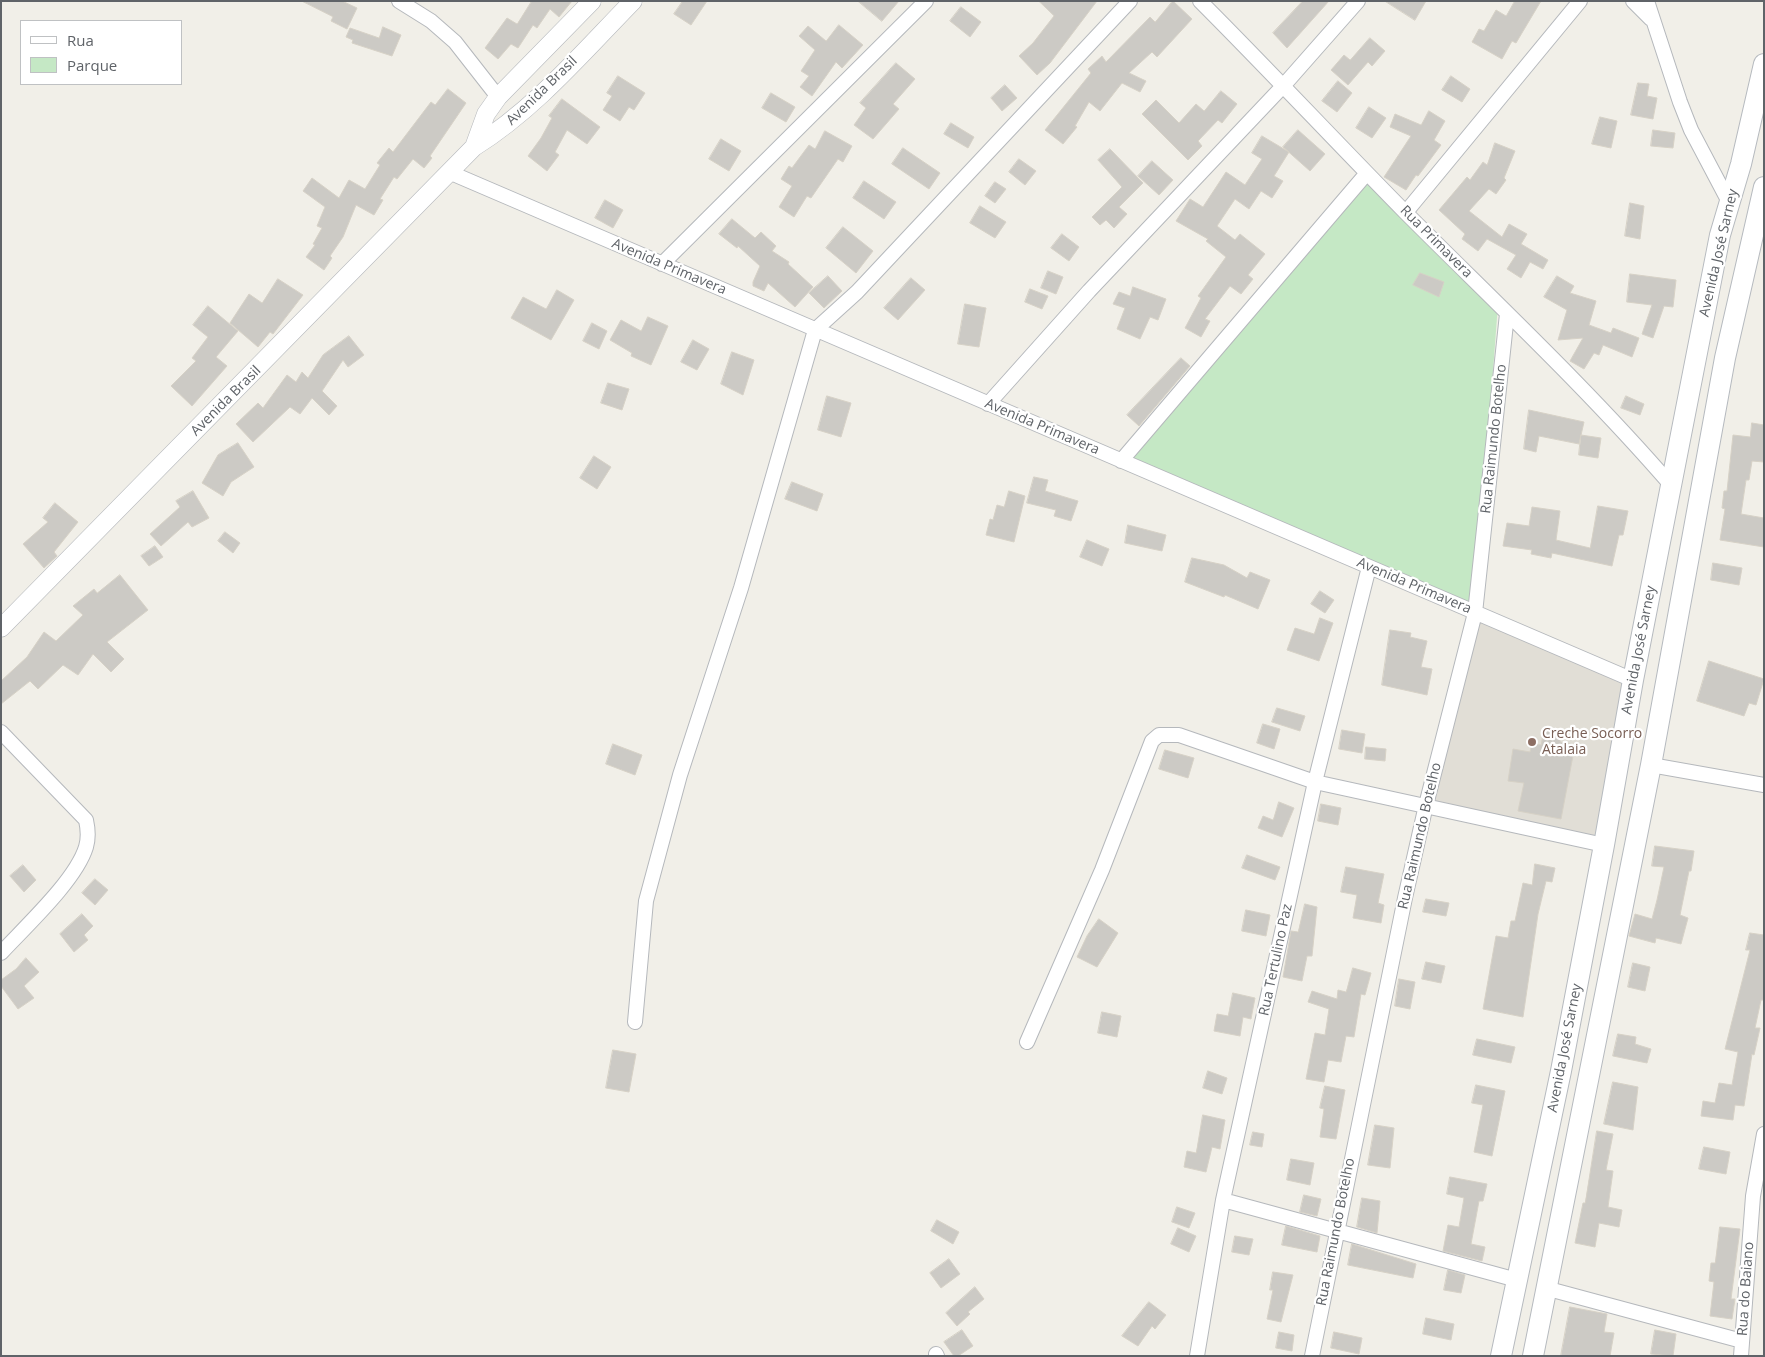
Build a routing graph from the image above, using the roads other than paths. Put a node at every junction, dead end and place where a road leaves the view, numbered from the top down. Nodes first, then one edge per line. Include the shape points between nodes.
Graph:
1 (398, 1) edge
2 (592, 1) edge
3 (633, 1) edge
4 (926, 1) edge
5 (1130, 1) edge
6 (1200, 1) edge
7 (1358, 1) edge
8 (1580, 1) edge
9 (1633, 1) edge
10 (1647, 1) edge
11 (1653, 21) junction
12 (1764, 64) edge
13 (1284, 85) junction
14 (498, 97) junction
15 (474, 146) junction
16 (450, 173) junction
17 (1367, 173) junction
18 (1764, 187) edge
19 (1729, 202) junction
20 (1406, 212) junction
21 (662, 264) junction
22 (1508, 314) junction
23 (815, 330) junction
24 (988, 404) junction
25 (1121, 460) junction
26 (1672, 485) junction
27 (1369, 567) junction
28 (1476, 613) junction
29 (1, 628) edge
30 (1633, 680) junction
31 (1, 732) edge
32 (1622, 734) junction
33 (1656, 741) junction
34 (1651, 764) junction
35 (1315, 782) junction
36 (1764, 786) edge
37 (1426, 805) junction
38 (1604, 845) junction
39 (1, 953) edge
40 (635, 1022) dead end
41 (1027, 1042) dead end
42 (1764, 1134) edge
43 (1223, 1200) junction
44 (1336, 1232) junction
45 (1517, 1280) junction
46 (1545, 1288) junction
47 (1742, 1341) junction
48 (1197, 1356) edge
49 (1312, 1356) edge
50 (1502, 1356) edge
51 (1533, 1356) edge
52 (1741, 1356) edge

1 - 14 street via 431,21 454,42
2 - 14 street, Avenida Brasil
3 - 15 street, Avenida Brasil via 522,113
4 - 21 street
5 - 23 street via 857,292
6 - 13 street, Rua Primavera
7 - 13 street
8 - 20 street
9 - 11 street
10 - 11 street
11 - 19 street via 1691,130
12 - 19 main road, Avenida José Sarney
13 - 17 street, Rua Primavera
13 - 24 street via 1089,291
14 - 15 street, Avenida Brasil via 486,114
15 - 16 street, Avenida Brasil
16 - 21 street, Avenida Primavera
16 - 29 street, Avenida Brasil
17 - 20 street, Rua Primavera
17 - 25 street
18 - 33 main road, Avenida José Sarney via 1725,358
19 - 26 main road, Avenida José Sarney
20 - 22 street, Rua Primavera
21 - 23 street, Avenida Primavera
22 - 26 street, Rua Primavera via 1622,428
22 - 28 street, Rua Raimundo Botelho
23 - 24 street, Avenida Primavera
23 - 40 street via 741,588 680,775 648,892
24 - 25 street, Avenida Primavera
25 - 27 street, Avenida Primavera
26 - 30 main road, Avenida José Sarney
27 - 28 street, Avenida Primavera
27 - 35 street, Rua Tertulino Paz
28 - 30 street, Avenida Primavera
28 - 37 street, Rua Raimundo Botelho
30 - 32 main road, Avenida José Sarney
31 - 39 street via 86,820 89,833 84,854 65,882
32 - 33 main road
32 - 38 main road, Avenida José Sarney
33 - 34 main road, Avenida José Sarney
34 - 36 street
34 - 46 main road, Avenida José Sarney
35 - 37 street
35 - 41 street via 1179,735 1159,735 1152,741 1102,870
35 - 43 street, Rua Tertulino Paz
37 - 38 street
37 - 44 street, Rua Raimundo Botelho
38 - 45 main road, Avenida José Sarney
42 - 47 street, Rua do Baiano via 1753,1196
43 - 44 street
43 - 48 street, Rua Tertulino Paz
44 - 45 street
44 - 49 street, Rua Raimundo Botelho
45 - 50 main road, Avenida José Sarney
46 - 47 street
46 - 51 main road, Avenida José Sarney
47 - 52 street, Rua do Baiano

